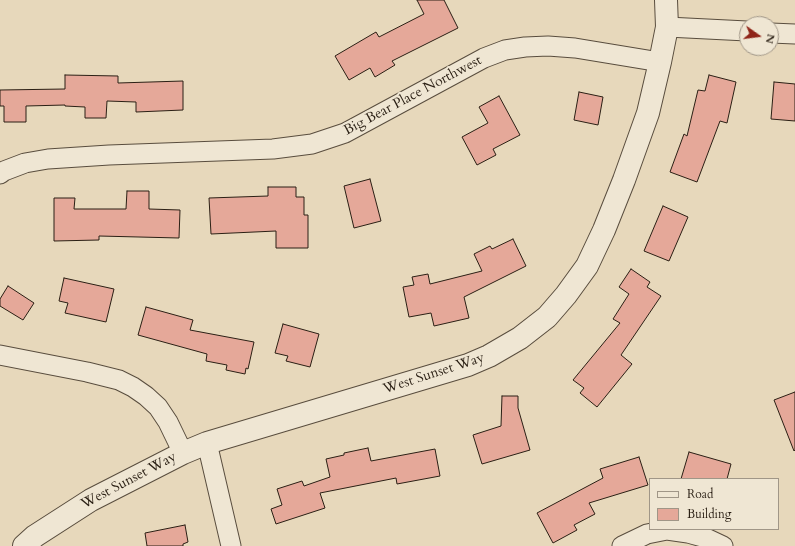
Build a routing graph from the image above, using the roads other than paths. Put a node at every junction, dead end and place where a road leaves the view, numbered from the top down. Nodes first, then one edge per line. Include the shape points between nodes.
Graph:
1 (666, 0) edge
2 (667, 27) junction
3 (739, 31) edge
4 (779, 33) edge
5 (795, 34) edge
6 (660, 62) junction
7 (0, 174) edge
8 (0, 355) edge
9 (206, 443) junction
10 (183, 452) junction
11 (24, 546) edge
12 (231, 546) edge
13 (622, 546) edge
14 (723, 546) edge

1 - 2 street, West Sunset Way
2 - 3 street
2 - 6 street, West Sunset Way
4 - 5 street
6 - 7 street, Big Bear Place Northwest via 575,48 548,46 505,50 484,58 345,133 312,144 273,149 48,159 25,163
6 - 9 street, West Sunset Way via 648,113 604,230 587,266 547,317 520,338 468,366
8 - 10 street via 87,372 133,386 158,407
9 - 10 street, West Sunset Way
9 - 12 street
10 - 11 street, West Sunset Way via 91,500 35,536
13 - 14 street via 647,534 667,530 706,538

